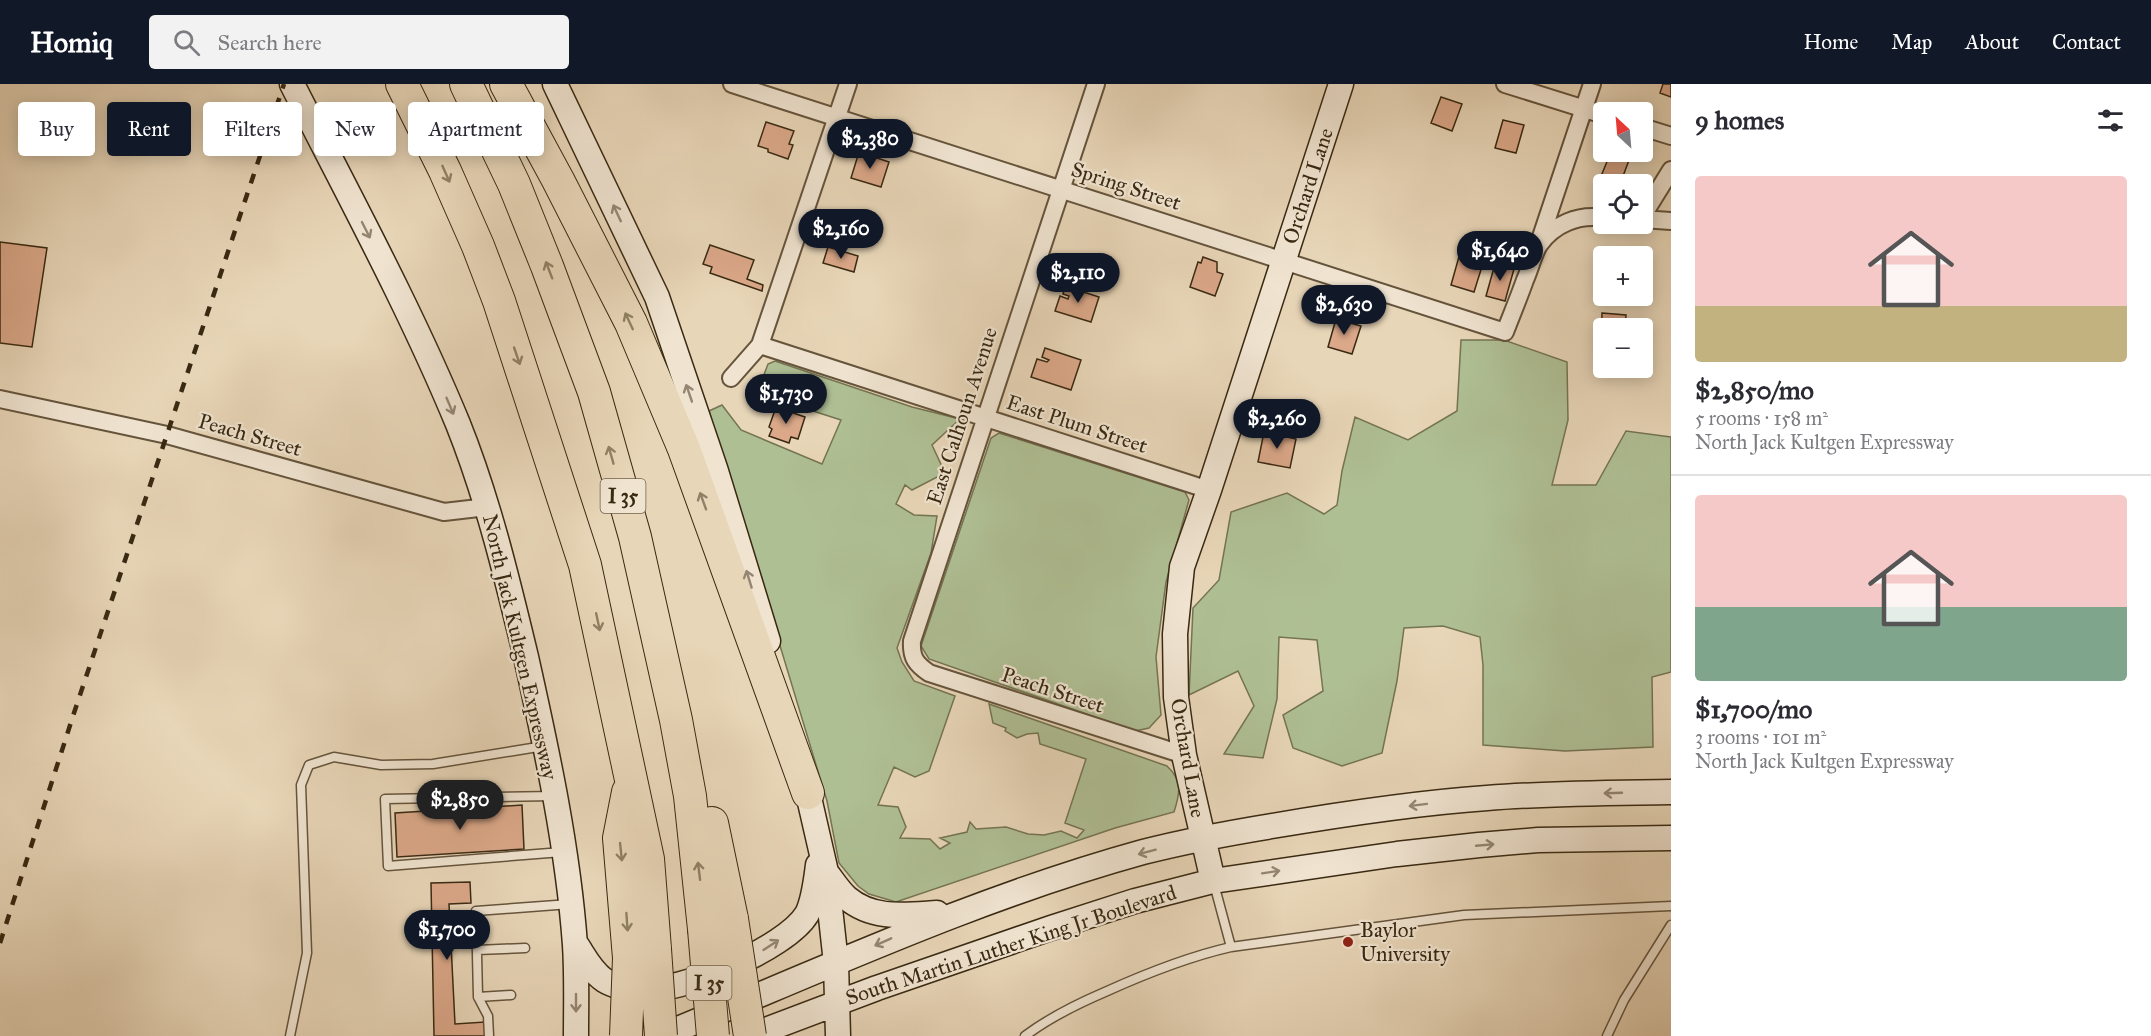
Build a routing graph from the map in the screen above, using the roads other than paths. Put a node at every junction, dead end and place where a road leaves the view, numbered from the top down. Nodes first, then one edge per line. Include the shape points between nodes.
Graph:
1 (292, 84) edge
2 (402, 84) edge
3 (466, 84) edge
4 (506, 84) edge
5 (555, 84) edge
6 (732, 84) edge
7 (848, 84) edge
8 (1096, 84) edge
9 (1341, 84) edge
10 (1505, 84) edge
11 (1592, 84) edge
12 (1584, 109) junction
13 (1593, 112) edge
14 (837, 117) junction
15 (1653, 130) edge
16 (1671, 136) edge
17 (1671, 171) edge
18 (1061, 189) junction
19 (1653, 200) edge
20 (1593, 217) edge
21 (1653, 219) edge
22 (1671, 220) edge
23 (1538, 247) junction
24 (1284, 261) junction
25 (760, 345) junction
26 (731, 378) dead end
27 (0, 399) edge
28 (984, 418) junction
29 (1209, 490) junction
30 (487, 507) junction
31 (914, 660) joint
32 (545, 746) junction
33 (1184, 755) junction
34 (1671, 792) edge
35 (554, 796) junction
36 (812, 807) junction
37 (1203, 838) junction
38 (1671, 838) edge
39 (564, 852) junction
40 (826, 872) junction
41 (1213, 881) junction
42 (570, 904) junction
43 (1671, 906) edge
44 (972, 908) junction
45 (718, 924) junction
46 (1671, 926) edge
47 (575, 942) junction
48 (1231, 947) junction
49 (525, 948) dead end
50 (477, 950) junction
51 (642, 954) junction
52 (836, 963) junction
53 (511, 995) dead end
54 (478, 997) junction
55 (838, 1002) junction
56 (290, 1036) edge
57 (489, 1036) edge
58 (576, 1036) edge
59 (626, 1036) edge
60 (661, 1036) edge
61 (713, 1036) edge
62 (750, 1036) edge
63 (838, 1036) edge
64 (1024, 1036) edge
65 (1607, 1036) edge

1 -> 30 main road, North Jack Kultgen Expressway via 422,343
2 -> 51 highway, I 35 via 478,246 538,415 585,565 632,777 619,838
45 -> 3 highway, I 35 via 635,537 594,392 514,184
36 -> 4 highway via 684,449 631,323
36 -> 5 main road via 781,682 657,297
6 - 14 street, Spring Street
7 - 14 street
8 - 18 street, East Calhoun Avenue
9 - 24 main road, Orchard Lane
10 - 12 street
11 - 12 street
12 - 13 street
12 - 23 street
14 - 18 street, Spring Street
14 - 25 street
15 - 16 street
17 - 19 street
18 - 24 street, Spring Street
18 - 28 street, East Calhoun Avenue
20 - 23 street via 1557,227
21 - 22 street
23 - 24 street, Spring Street via 1505,332
24 - 29 main road, Orchard Lane
25 - 26 street
25 - 28 street, East Plum Street
27 - 30 street, Peach Street via 167,435 444,512
28 - 29 street, East Plum Street
28 - 31 street, East Calhoun Avenue via 912,641
29 - 33 main road, Orchard Lane via 1182,567 1177,612 1176,697
30 - 32 main road, North Jack Kultgen Expressway
31 - 33 street, Peach Street via 929,674
32 - 35 main road, North Jack Kultgen Expressway
32 - 56 lane via 433,764 381,765 334,758 309,765 301,785 307,953
33 - 37 main road, Orchard Lane
34 -> 37 main road, South Martin Luther King Jr Boulevard via 1486,798 1301,821
35 - 39 main road, North Jack Kultgen Expressway
35 - 39 lane via 385,799 388,866
36 - 40 main road
47 -> 36 main road via 605,981 640,990 694,980 758,954 790,933 807,913 819,856
37 - 41 main road, Orchard Lane
37 -> 44 main road, South Martin Luther King Jr Boulevard via 1073,873
41 -> 38 main road, South Martin Luther King Jr Boulevard via 1479,845
39 - 42 main road, North Jack Kultgen Expressway
40 - 44 main road via 845,897 863,910 906,915
40 - 52 main road
41 - 48 lane
41 - 55 main road, South Martin Luther King Jr Boulevard via 1051,928
42 - 47 main road, North Jack Kultgen Expressway
42 - 50 lane via 476,910
43 - 48 lane via 1464,915
44 -> 52 main road, South Martin Luther King Jr Boulevard
45 - 61 highway, I 35, bridge
45 - 62 highway, bridge
46 - 65 lane via 1628,992
47 -> 58 main road, North Jack Kultgen Expressway
48 - 64 lane via 1150,971 1063,1011
49 - 50 lane
50 - 54 lane
51 - 59 highway, bridge
51 - 60 highway, I 35, bridge
52 - 55 main road
52 - 60 main road, South Martin Luther King Jr Boulevard
53 - 54 lane
54 - 57 lane via 488,1016
55 - 62 main road, South Martin Luther King Jr Boulevard
55 - 63 main road

